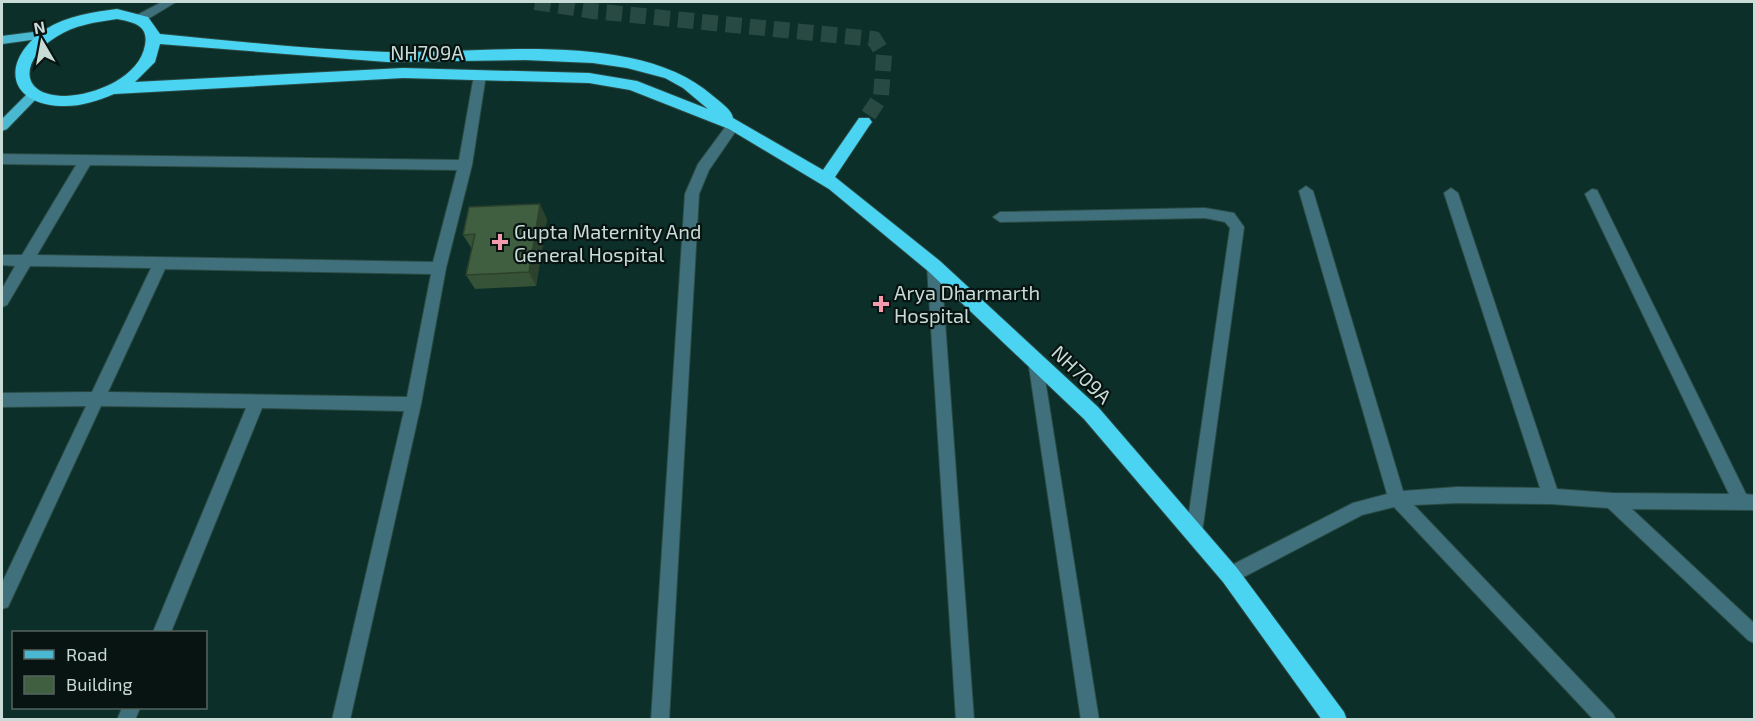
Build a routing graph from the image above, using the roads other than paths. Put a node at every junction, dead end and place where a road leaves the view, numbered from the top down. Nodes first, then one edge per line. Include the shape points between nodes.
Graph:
1 (170, 2) edge
2 (139, 19) junction
3 (49, 34) junction
4 (155, 39) junction
5 (2, 40) edge
6 (2, 72) edge
7 (19, 72) junction
8 (480, 75) junction
9 (112, 89) junction
10 (33, 95) junction
11 (864, 122) tunnel mouth
12 (734, 125) junction
13 (2, 126) edge
14 (2, 159) edge
15 (86, 160) junction
16 (465, 165) junction
17 (825, 180) junction
18 (1306, 190) dead end
19 (1451, 193) dead end
20 (1592, 194) dead end
21 (1000, 217) dead end
22 (2, 261) edge
23 (25, 261) junction
24 (160, 264) junction
25 (934, 266) junction
26 (439, 268) junction
27 (2, 301) edge
28 (1035, 360) junction
29 (98, 399) junction
30 (2, 400) edge
31 (257, 401) junction
32 (413, 404) junction
33 (1551, 496) junction
34 (1397, 499) junction
35 (1612, 501) junction
36 (1748, 502) edge
37 (1194, 532) junction
38 (1230, 575) junction
39 (2, 602) edge
40 (163, 631) edge
41 (1755, 634) edge
42 (341, 720) edge
43 (660, 720) edge
44 (965, 720) edge
45 (1090, 720) edge
46 (1336, 720) edge
47 (1607, 720) edge

1 - 2 street
2 - 3 highway via 117,14 86,18
2 - 4 highway via 151,28
3 - 5 main road
3 - 7 highway via 27,54
4 - 9 highway via 150,58 137,73
4 - 12 highway, NH709A via 388,57 586,57 630,63 691,84
6 - 7 highway
7 - 10 highway via 23,87
8 - 9 highway, NH709A via 403,73
8 - 12 highway, NH709A via 589,78 632,85
8 - 16 street
9 - 10 highway via 88,98 59,101
10 - 13 main road
11 - 17 highway
12 - 17 highway, NH709A
12 - 43 street via 703,168 692,194
14 - 15 street
15 - 16 street
15 - 23 street
16 - 26 street
17 - 25 highway, NH709A
18 - 34 street
19 - 33 street
20 - 36 street
21 - 37 street via 1205,213 1230,217 1237,227
22 - 23 street
23 - 24 street
23 - 27 street
24 - 26 street
24 - 29 street
25 - 28 highway, NH709A
25 - 44 street
26 - 32 street
28 - 37 highway, NH709A via 1091,413
28 - 45 street
29 - 30 street
29 - 31 street
29 - 39 street
31 - 32 street
31 - 40 street
32 - 42 street
33 - 34 street
33 - 35 street
34 - 38 street via 1359,508
34 - 47 street
35 - 36 street
35 - 41 street
37 - 38 highway, NH709A
38 - 46 highway, NH709A

